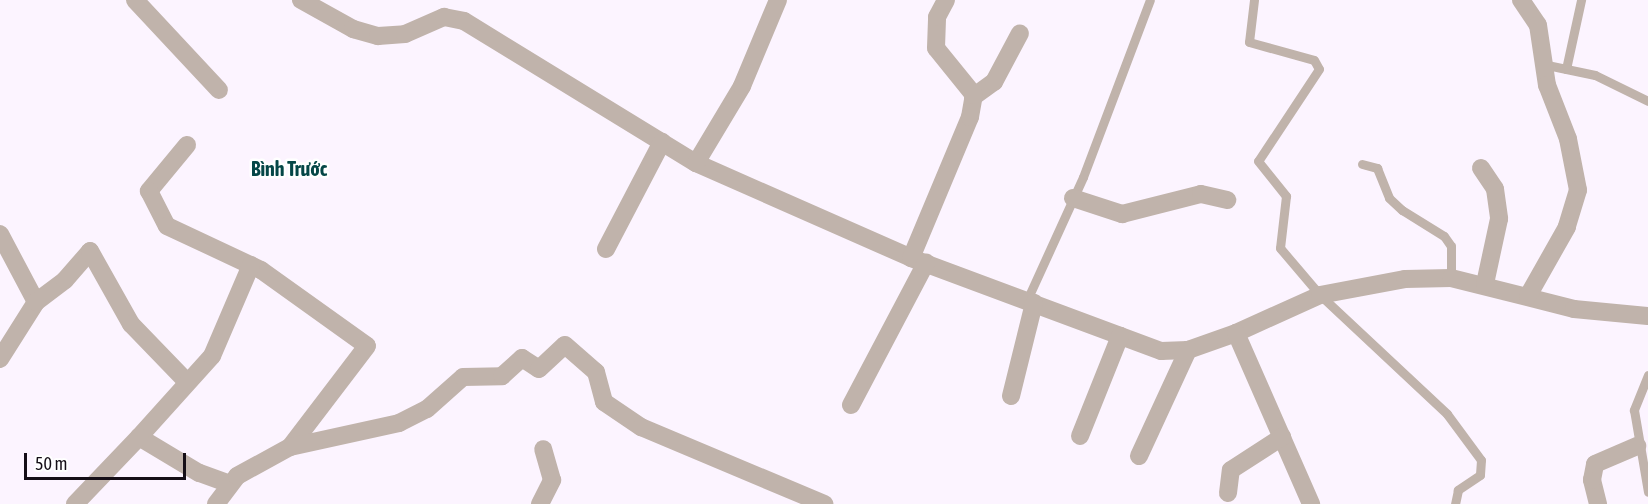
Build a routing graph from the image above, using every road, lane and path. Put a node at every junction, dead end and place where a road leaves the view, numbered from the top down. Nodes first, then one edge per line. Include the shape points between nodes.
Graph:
1 (135, 0) edge
2 (301, 0) edge
3 (778, 0) edge
4 (946, 0) edge
5 (1150, 0) edge
6 (1254, 0) edge
7 (1521, 0) edge
8 (1581, 0) edge
9 (1020, 33) dead end
10 (1547, 65) junction
11 (1566, 69) junction
12 (219, 90) dead end
13 (973, 98) junction
14 (1648, 101) edge
15 (662, 142) junction
16 (187, 145) dead end
17 (696, 163) junction
18 (1362, 164) dead end
19 (1481, 168) dead end
20 (1073, 198) junction
21 (1227, 200) dead end
22 (0, 234) edge
23 (606, 249) dead end
24 (918, 260) junction
25 (251, 265) junction
26 (1451, 278) junction
27 (1485, 284) junction
28 (1320, 294) junction
29 (1528, 296) junction
30 (36, 302) junction
31 (1031, 302) junction
32 (1648, 316) edge
33 (1236, 333) junction
34 (1120, 336) junction
35 (1188, 350) junction
36 (0, 359) edge
37 (1648, 375) edge
38 (187, 382) junction
39 (1011, 396) dead end
40 (850, 405) dead end
41 (1080, 436) dead end
42 (139, 437) junction
43 (1282, 437) junction
44 (1637, 446) junction
45 (290, 447) junction
46 (543, 450) dead end
47 (1139, 456) dead end
48 (230, 484) junction
49 (1648, 492) edge
50 (1228, 493) dead end
51 (75, 504) edge
52 (216, 504) edge
53 (540, 504) edge
54 (824, 504) edge
55 (1311, 504) edge
56 (1455, 504) edge
57 (1598, 504) edge

1 - 12 street
2 - 15 street via 354,30 378,36 405,34 444,17 464,21
3 - 17 street via 742,86
4 - 13 street via 937,17 936,48 966,79
5 - 20 lane
6 - 28 lane via 1249,42 1318,64 1258,165 1286,196 1278,241 1284,257
7 - 10 street via 1538,25
8 - 11 lane
9 - 13 street via 994,82
10 - 11 lane
10 - 29 street via 1547,85 1568,139 1578,190 1567,227
11 - 14 lane via 1621,85
13 - 24 street via 970,117
15 - 17 street
15 - 23 street
16 - 25 street via 149,191 151,201 167,226
17 - 24 street
18 - 26 lane via 1377,168 1397,205 1444,236 1451,246
19 - 27 street via 1495,189 1499,219
20 - 21 street via 1122,214 1201,194
20 - 31 lane
22 - 30 street
24 - 31 street
24 - 40 street
25 - 38 street via 220,344
25 - 45 street via 367,346
26 - 27 street
26 - 28 street via 1405,279
27 - 29 street
28 - 33 street
28 - 56 lane via 1447,414 1481,460 1480,475 1458,490
29 - 32 street via 1574,309
30 - 36 street
30 - 38 street via 65,280 90,251 131,324
31 - 34 street
31 - 39 street
33 - 35 street
33 - 43 street
34 - 35 street via 1161,351
34 - 41 street
35 - 47 street
37 - 44 lane via 1634,410
38 - 42 street
42 - 48 street via 200,473
42 - 51 street
43 - 50 street via 1236,464
43 - 55 street
44 - 49 lane
44 - 57 street via 1595,464 1592,480
45 - 48 street via 252,464
45 - 54 street via 399,423 427,409 463,377 502,376 522,358 539,369 565,345 596,372 604,402 641,427
46 - 53 street via 552,480
48 - 52 street

